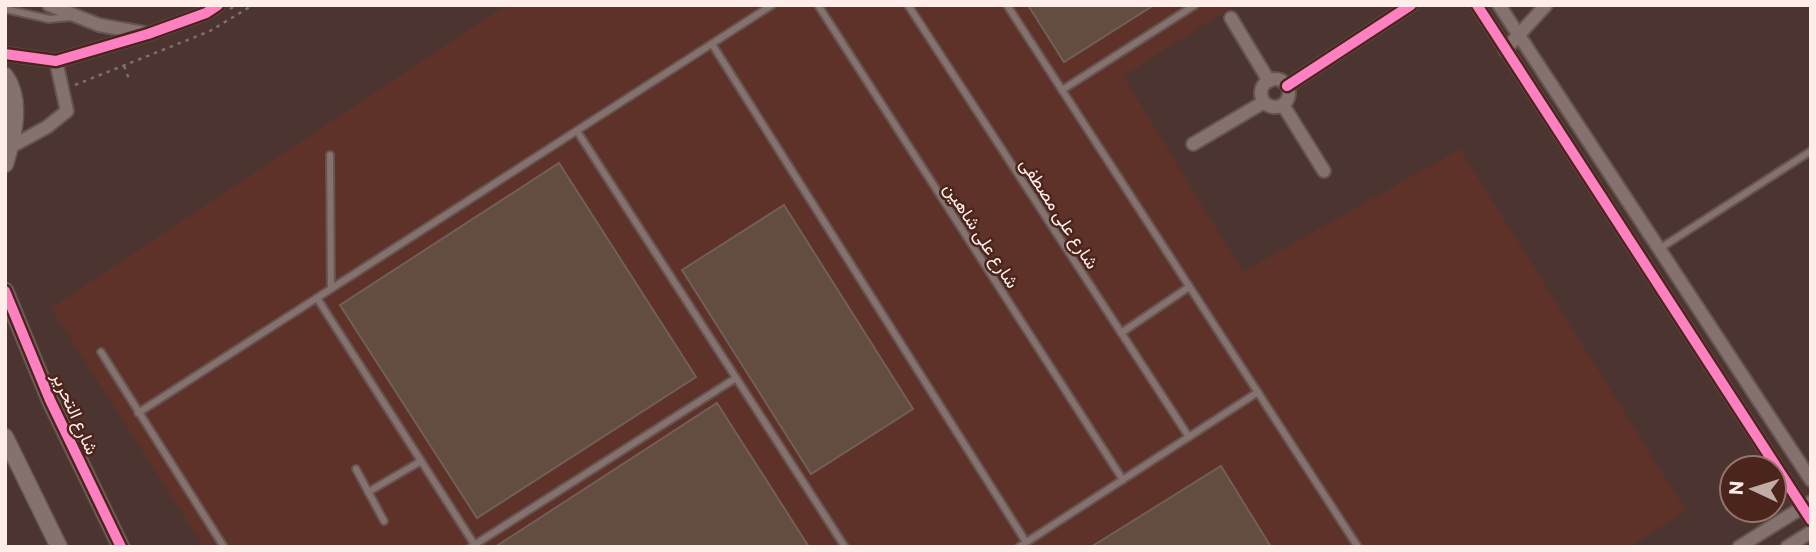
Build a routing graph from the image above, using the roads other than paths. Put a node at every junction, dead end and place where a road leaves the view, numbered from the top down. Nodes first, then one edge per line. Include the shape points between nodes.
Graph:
1 (48, 5) edge
2 (218, 5) edge
3 (772, 5) edge
4 (818, 5) edge
5 (908, 5) edge
6 (1007, 5) edge
7 (1195, 5) edge
8 (1411, 5) edge
9 (1499, 5) edge
10 (1546, 5) edge
11 (1480, 6) edge
12 (5, 9) edge
13 (75, 17) junction
14 (1231, 18) dead end
15 (148, 34) junction
16 (1520, 36) junction
17 (712, 44) junction
18 (1505, 50) junction
19 (5, 54) edge
20 (56, 61) junction
21 (1541, 67) junction
22 (5, 76) edge
23 (1524, 79) junction
24 (1269, 81) junction
25 (1287, 86) junction
26 (1062, 90) junction
27 (1264, 102) junction
28 (1283, 105) junction
29 (577, 131) junction
30 (1193, 144) dead end
31 (1811, 151) edge
32 (7, 154) edge
33 (330, 155) dead end
34 (1324, 171) dead end
35 (1648, 231) junction
36 (1632, 241) junction
37 (1659, 249) junction
38 (1189, 287) junction
39 (331, 288) junction
40 (5, 291) edge
41 (317, 298) junction
42 (1121, 333) junction
43 (101, 352) dead end
44 (736, 379) junction
45 (1258, 392) junction
46 (138, 412) junction
47 (5, 437) edge
48 (1189, 437) junction
49 (421, 461) junction
50 (356, 469) dead end
51 (1123, 480) junction
52 (1811, 480) edge
53 (368, 492) junction
54 (1806, 504) edge
55 (1811, 520) edge
56 (384, 521) dead end
57 (1811, 532) edge
58 (1027, 542) junction
59 (474, 546) edge
60 (59, 547) edge
61 (121, 547) edge
62 (224, 547) edge
63 (845, 547) edge
64 (1019, 547) edge
65 (1358, 547) edge
66 (1739, 547) edge
67 (1787, 547) edge

1 - 13 street
2 - 15 street
3 - 17 lane
4 - 51 lane, شارع على شاهين
5 - 42 lane, شارع على مصطفى
6 - 26 lane
7 - 26 lane
8 - 25 street
9 - 16 street
10 - 16 street
11 - 18 street
12 - 13 lane via 50,19
13 - 15 street
14 - 24 street
15 - 20 street
16 - 18 street
16 - 21 street
17 - 29 lane
17 - 58 lane
18 - 23 street
19 - 20 street
20 - 32 street via 67,111
21 - 23 street
21 - 35 street
22 - 32 street via 15,97
23 - 36 street
24 - 25 street via 1281,80
24 - 27 street via 1262,88
25 - 28 street via 1289,96
26 - 38 lane
27 - 28 street via 1271,107
27 - 30 street
28 - 34 street
29 - 39 lane
29 - 44 lane
31 - 37 lane
33 - 39 lane
35 - 36 street
35 - 37 street
36 - 54 street
37 - 52 street
38 - 42 lane
38 - 45 lane
39 - 41 lane
40 - 61 street, شارع التحرير via 50,400
41 - 46 lane
41 - 49 lane
42 - 48 lane, شارع على مصطفى
43 - 46 lane
44 - 59 lane
44 - 63 lane
45 - 48 lane
45 - 65 lane
46 - 62 lane
47 - 60 street
48 - 51 lane
49 - 53 lane
49 - 59 lane
50 - 53 lane
51 - 58 lane
53 - 56 lane
54 - 55 street
54 - 66 street
57 - 67 street
58 - 64 lane

